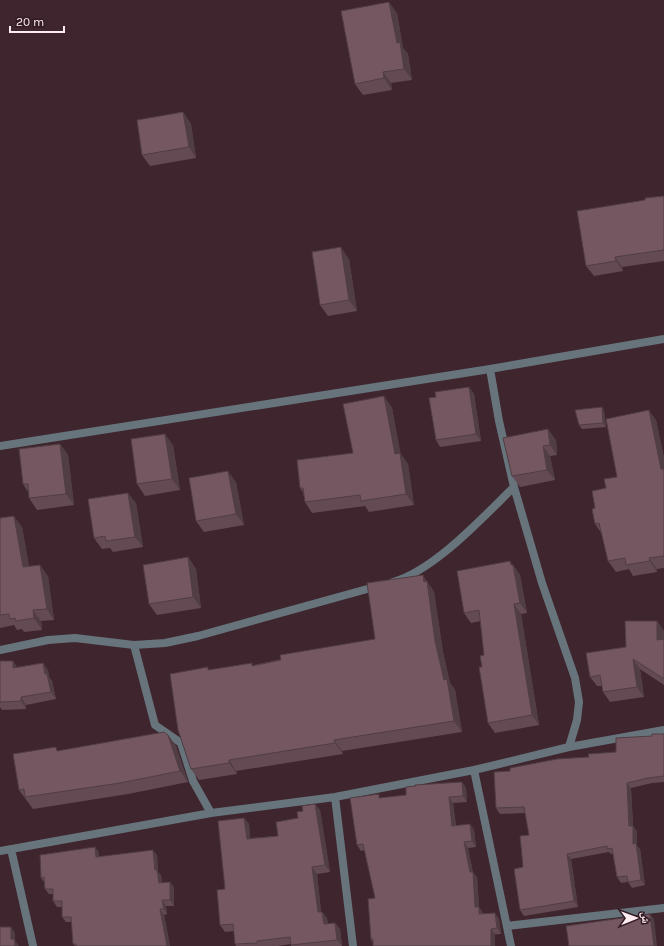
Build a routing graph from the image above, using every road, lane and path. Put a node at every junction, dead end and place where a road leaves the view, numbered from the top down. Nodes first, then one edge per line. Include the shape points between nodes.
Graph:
1 (664, 339) edge
2 (490, 369) junction
3 (0, 446) edge
4 (514, 487) junction
5 (134, 645) junction
6 (0, 650) edge
7 (664, 730) edge
8 (570, 747) junction
9 (474, 770) junction
10 (335, 797) junction
11 (211, 813) junction
12 (11, 849) junction
13 (0, 851) edge
14 (664, 908) edge
15 (507, 926) junction
16 (33, 946) edge
17 (353, 946) edge
18 (511, 946) edge

1 - 2 street
2 - 3 street
2 - 4 street
4 - 5 street via 457,542 430,563 399,580 198,636 164,643
4 - 8 street via 542,583 575,678 578,708
5 - 6 street via 75,638 48,640
5 - 11 street via 155,725 181,743 193,780
7 - 8 street
8 - 9 street
9 - 10 street
9 - 15 street
10 - 11 street
10 - 17 street
11 - 12 street
12 - 13 street
12 - 16 street
14 - 15 street
15 - 18 street

